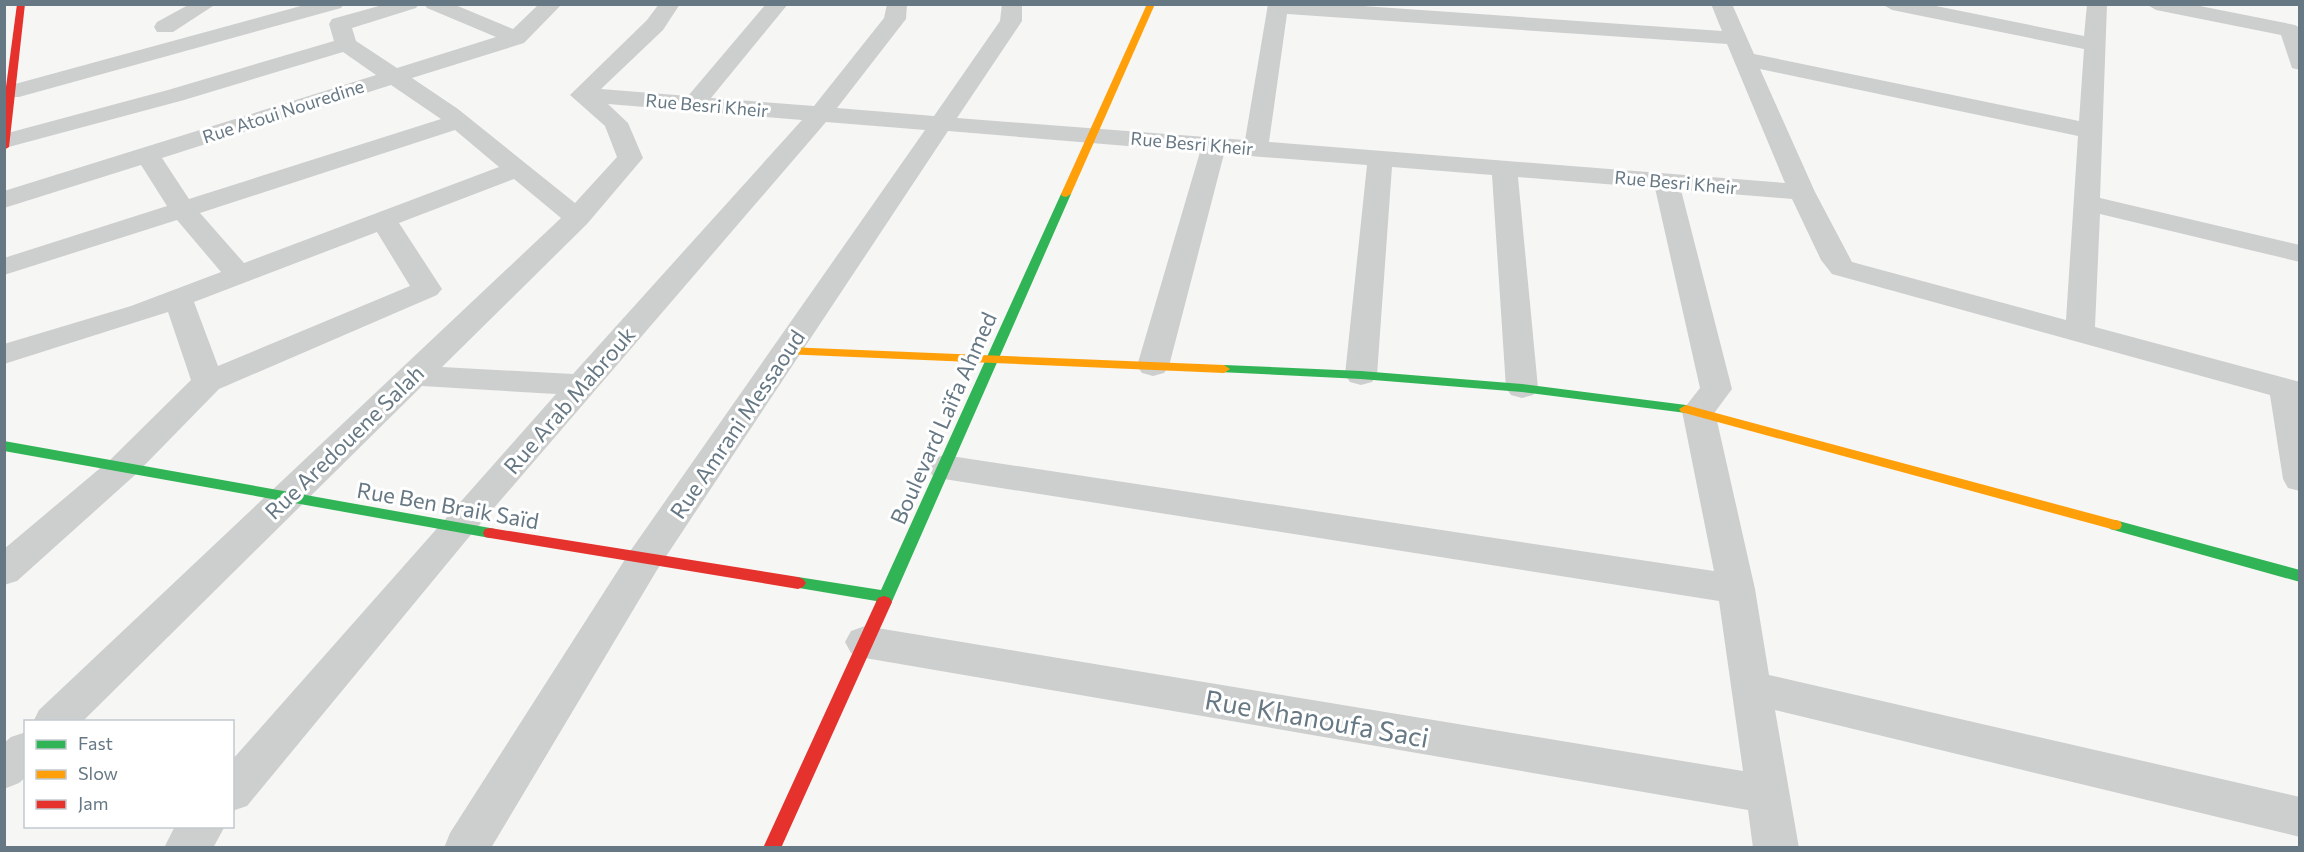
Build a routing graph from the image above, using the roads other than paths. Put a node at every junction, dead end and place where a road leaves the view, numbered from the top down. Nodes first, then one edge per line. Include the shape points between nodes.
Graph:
1 (21, 4) edge
2 (161, 4) edge
3 (206, 4) edge
4 (409, 4) edge
5 (434, 4) edge
6 (552, 4) edge
7 (670, 4) edge
8 (778, 4) edge
9 (897, 4) edge
10 (1012, 4) edge
11 (1151, 4) edge
12 (1721, 4) edge
13 (1892, 4) edge
14 (2097, 4) edge
15 (2156, 4) edge
16 (1278, 6) edge
17 (341, 19) edge
18 (166, 38) junction
19 (516, 38) junction
20 (1736, 38) junction
21 (11, 39) edge
22 (2095, 45) junction
23 (1746, 59) junction
24 (2300, 63) edge
25 (396, 76) junction
26 (11, 92) junction
27 (582, 95) junction
28 (693, 104) junction
29 (820, 114) junction
30 (459, 121) junction
31 (942, 124) junction
32 (2091, 131) junction
33 (1091, 135) junction
34 (5, 141) edge
35 (1215, 145) junction
36 (4, 147) edge
37 (1256, 148) junction
38 (147, 154) junction
39 (1380, 158) junction
40 (1504, 168) junction
41 (517, 169) junction
42 (1666, 181) junction
43 (1802, 192) junction
44 (4, 200) edge
45 (2087, 203) junction
46 (183, 210) junction
47 (577, 218) junction
48 (383, 220) junction
49 (2300, 254) edge
50 (4, 267) edge
51 (238, 275) junction
52 (178, 299) junction
53 (2080, 334) junction
54 (787, 351) junction
55 (4, 354) edge
56 (992, 359) junction
57 (1153, 366) junction
58 (413, 375) junction
59 (1361, 375) junction
60 (208, 382) junction
61 (582, 385) junction
62 (1522, 388) junction
63 (2292, 391) edge
64 (1698, 411) junction
65 (4, 446) edge
66 (123, 467) junction
67 (944, 467) junction
68 (2300, 479) edge
69 (286, 497) junction
70 (456, 528) junction
71 (644, 560) junction
72 (4, 571) edge
73 (2300, 576) edge
74 (1736, 589) junction
75 (886, 597) junction
76 (866, 642) junction
77 (1752, 688) junction
78 (56, 720) edge
79 (24, 752) edge
80 (4, 770) edge
81 (234, 790) edge
82 (1768, 794) junction
83 (2300, 817) edge
84 (201, 828) edge
85 (186, 848) edge
86 (466, 848) edge
87 (772, 848) edge
88 (1776, 848) edge

1 - 21 street
2 - 18 street
3 - 18 street
4 - 17 street
5 - 19 street
6 - 19 street, Rue Atoui Nouredine
7 - 27 street via 655,25
8 - 28 street
9 - 29 street, Rue Arab Mabrouk via 895,19
10 - 31 street, Rue Amrani Messaoud via 1011,21
11 - 33 street, Boulevard Laïfa Ahmed
12 - 20 street
13 - 22 street
14 - 22 street
15 - 24 street via 2287,30 2294,33
16 - 20 street
16 - 37 street
17 - 18 street
17 - 25 street
17 - 34 street via 176,95
18 - 26 street
19 - 25 street, Rue Atoui Nouredine
20 - 23 street
21 - 26 street
22 - 32 street
23 - 32 street
23 - 43 street
25 - 30 street
25 - 38 street, Rue Atoui Nouredine
26 - 34 street
27 - 28 street, Rue Besri Kheir
27 - 47 street, Rue Aredouene Salah via 616,123 630,158
28 - 29 street, Rue Besri Kheir
29 - 31 street, Rue Besri Kheir
29 - 61 street, Rue Arab Mabrouk
30 - 41 street
30 - 46 street
31 - 33 street, Rue Besri Kheir
31 - 54 street, Rue Amrani Messaoud
32 - 45 street
33 - 35 street, Rue Besri Kheir
33 - 56 street, Boulevard Laïfa Ahmed
34 - 36 street
35 - 37 street, Rue Besri Kheir
35 - 57 street
37 - 39 street, Rue Besri Kheir
38 - 44 street, Rue Atoui Nouredine
38 - 46 street
39 - 40 street, Rue Besri Kheir
39 - 59 street
40 - 42 street, Rue Besri Kheir
40 - 62 street
41 - 47 street
41 - 48 street
42 - 43 street, Rue Besri Kheir
42 - 64 street via 1716,389
43 - 53 street via 1842,268
45 - 49 street
45 - 53 street
46 - 50 street
46 - 51 street
47 - 58 street, Rue Aredouene Salah
48 - 51 street
48 - 60 street via 427,289
51 - 52 street
52 - 55 street
52 - 60 street
53 - 63 street
54 - 56 street
54 - 71 street, Rue Amrani Messaoud
56 - 57 street
56 - 67 street, Boulevard Laïfa Ahmed
57 - 59 street
58 - 61 street
58 - 69 street, Rue Aredouene Salah
59 - 62 street
60 - 66 street
61 - 70 street, Rue Arab Mabrouk
62 - 64 street
63 - 68 street
64 - 73 street
64 - 74 street
65 - 66 street, Rue Ben Braik Saïd
66 - 69 street, Rue Ben Braik Saïd
66 - 72 street
67 - 74 street
67 - 75 street, Boulevard Laïfa Ahmed
69 - 70 street, Rue Ben Braik Saïd
69 - 78 street, Rue Aredouene Salah
70 - 71 street, Rue Ben Braik Saïd
70 - 81 street, Rue Arab Mabrouk
71 - 75 street, Rue Ben Braik Saïd
71 - 86 street, Rue Amrani Messaoud
74 - 77 street
75 - 76 street, Boulevard Laïfa Ahmed
76 - 82 street, Rue Khanoufa Saci
76 - 87 street, Boulevard Laïfa Ahmed
77 - 82 street
77 - 83 street
79 - 80 street
82 - 88 street
84 - 85 street

